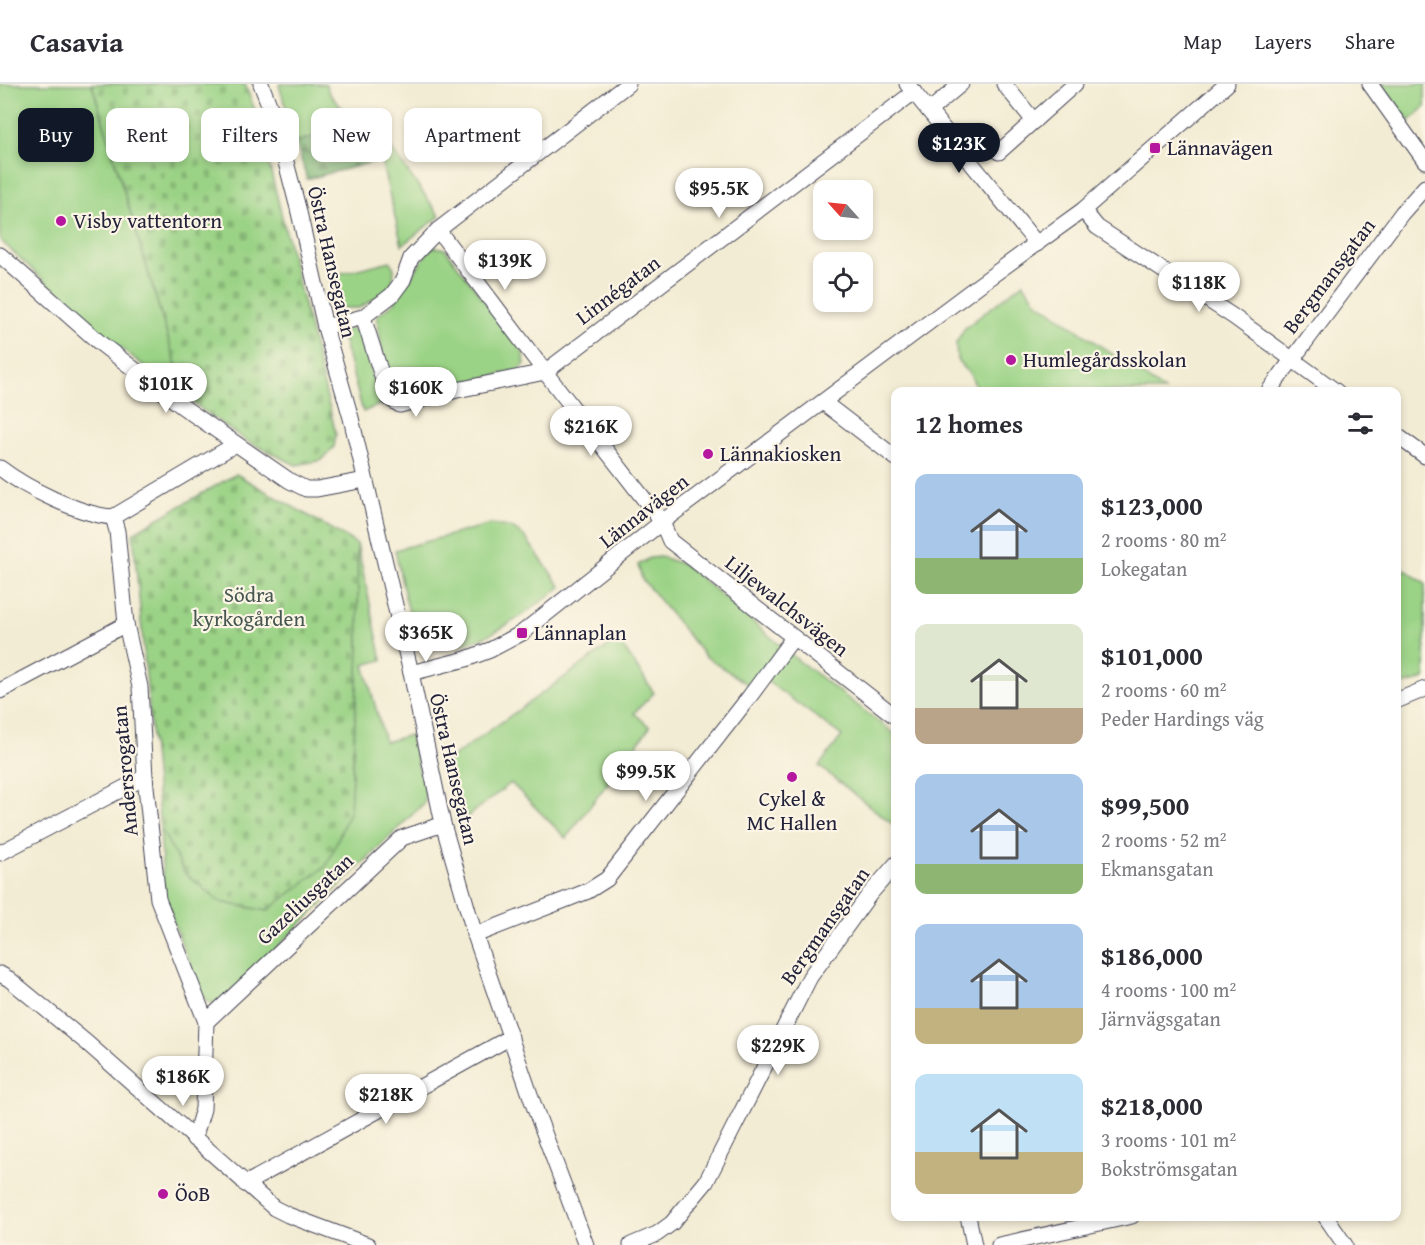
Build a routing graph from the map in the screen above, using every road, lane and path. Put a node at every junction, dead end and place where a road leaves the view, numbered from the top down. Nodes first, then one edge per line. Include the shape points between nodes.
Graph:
1 (261, 84) edge
2 (628, 84) edge
3 (962, 84) edge
4 (1004, 84) edge
5 (1075, 84) edge
6 (1227, 84) edge
7 (1370, 84) edge
8 (910, 88) edge
9 (929, 111) junction
10 (1034, 120) junction
11 (999, 152) dead end
12 (1425, 161) edge
13 (1425, 187) edge
14 (1083, 210) junction
15 (438, 230) junction
16 (1037, 244) junction
17 (0, 255) edge
18 (363, 316) junction
19 (325, 327) junction
20 (1293, 358) junction
21 (545, 372) junction
22 (1272, 387) edge
23 (1331, 387) edge
24 (823, 402) junction
25 (1401, 439) edge
26 (236, 444) junction
27 (891, 454) edge
28 (1425, 456) edge
29 (0, 468) edge
30 (365, 480) junction
31 (113, 517) junction
32 (663, 522) junction
33 (126, 624) junction
34 (793, 638) junction
35 (411, 673) junction
36 (1425, 689) edge
37 (0, 691) edge
38 (1401, 699) edge
39 (891, 713) edge
40 (146, 777) junction
41 (443, 824) junction
42 (0, 853) edge
43 (891, 870) edge
44 (475, 935) junction
45 (0, 974) edge
46 (207, 1022) junction
47 (511, 1037) junction
48 (194, 1139) junction
49 (245, 1184) junction
50 (969, 1221) edge
51 (1109, 1221) edge
52 (1328, 1221) edge
53 (368, 1245) edge
54 (586, 1245) edge
55 (631, 1245) edge
56 (974, 1245) edge
57 (999, 1245) edge
58 (1345, 1245) edge

1 - 19 street, Östra Hansegatan via 275,120
2 - 15 street
3 - 9 street
4 - 10 street
5 - 10 street
6 - 14 street, Lännavägen
7 - 12 street
8 - 9 street
8 - 21 street, Linnégatan
9 - 16 street
10 - 11 street
13 - 20 street, Bergmansgatan
14 - 16 street, Lännavägen
14 - 20 street via 1097,227
15 - 18 street via 411,258 392,295
15 - 21 street, Liljewalchsvägen
16 - 24 street, Lännavägen
17 - 26 street via 100,343
18 - 19 street
18 - 21 street, Linnégatan via 389,398 400,405
19 - 30 street, Östra Hansegatan
20 - 22 street, Bergmansgatan
20 - 23 street
21 - 32 street, Liljewalchsvägen
24 - 27 street
24 - 32 street, Lännavägen
25 - 28 street
26 - 30 street via 306,489
26 - 31 street
29 - 31 street via 67,504
30 - 35 street, Östra Hansegatan
31 - 33 street, Andersrogatan
32 - 34 street, Liljewalchsvägen via 670,541
32 - 35 street, Lännavägen via 522,633 466,659
33 - 37 street
33 - 40 street, Andersrogatan via 140,687
34 - 39 street, Liljewalchsvägen
34 - 44 street via 607,879 588,891
35 - 41 street, Östra Hansegatan
36 - 38 street
40 - 42 street
40 - 46 street, Andersrogatan via 158,899
41 - 44 street, Östra Hansegatan
41 - 46 street, Gazeliusgatan via 402,838
43 - 55 street, Bergmansgatan via 810,977 706,1182 672,1223
44 - 47 street, Östra Hansegatan
45 - 48 street via 87,1043
46 - 48 street, Andersrogatan via 203,1109
47 - 49 street
47 - 54 street, Östra Hansegatan
48 - 49 street
49 - 53 street via 288,1215
50 - 56 street
51 - 57 street
52 - 58 street

